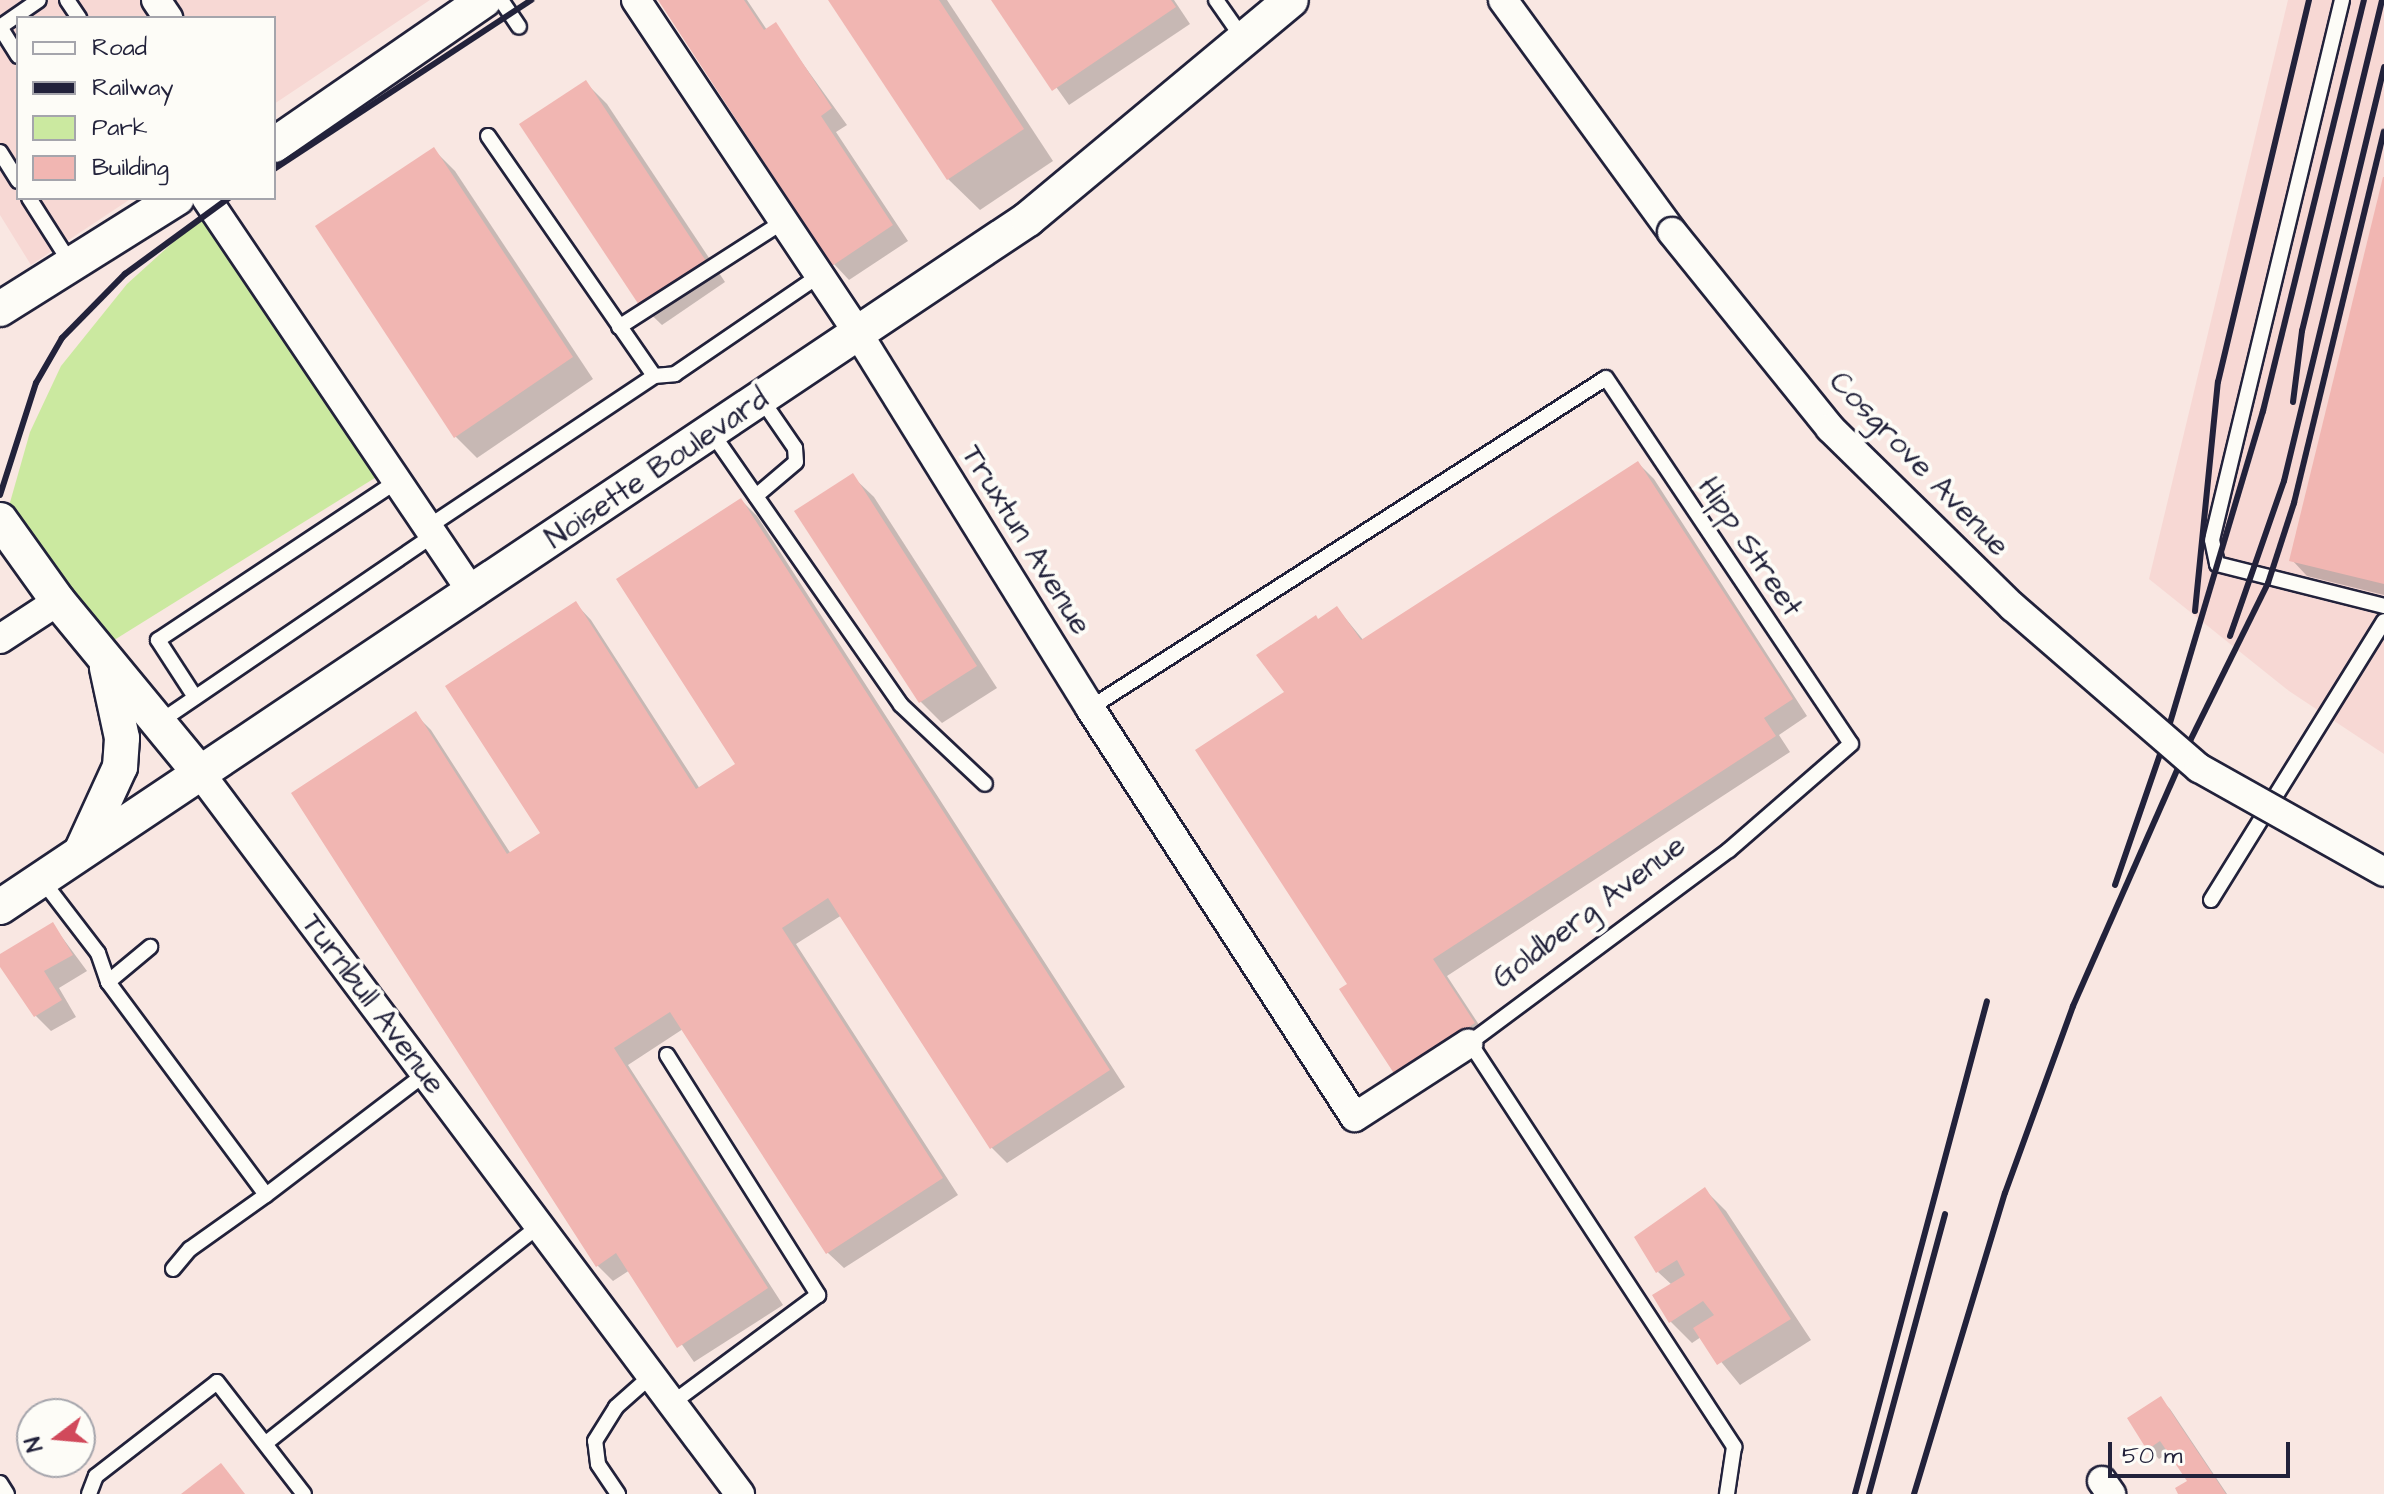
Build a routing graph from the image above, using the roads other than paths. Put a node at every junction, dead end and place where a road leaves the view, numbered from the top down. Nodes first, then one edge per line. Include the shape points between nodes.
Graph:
1 (39, 0) edge
2 (484, 0) edge
3 (501, 0) edge
4 (636, 0) edge
5 (1216, 0) edge
6 (1291, 0) edge
7 (1503, 0) edge
8 (2342, 0) edge
9 (0, 27) edge
10 (519, 27) dead end
11 (1244, 40) junction
12 (16, 53) edge
13 (488, 136) dead end
14 (276, 144) edge
15 (0, 152) edge
16 (16, 178) edge
17 (30, 200) edge
18 (174, 200) edge
19 (207, 200) edge
20 (784, 221) junction
21 (71, 264) junction
22 (820, 275) junction
23 (0, 309) edge
24 (619, 327) junction
25 (859, 335) junction
26 (654, 376) junction
27 (762, 400) junction
28 (712, 433) junction
29 (397, 481) junction
30 (756, 496) junction
31 (0, 520) edge
32 (431, 531) junction
33 (472, 592) junction
34 (58, 601) junction
35 (2384, 606) edge
36 (2384, 621) edge
37 (0, 639) edge
38 (103, 656) junction
39 (195, 697) junction
40 (1090, 708) junction
41 (158, 723) junction
42 (1851, 744) joint
43 (200, 773) junction
44 (985, 784) dead end
45 (80, 854) junction
46 (2384, 872) edge
47 (42, 879) junction
48 (2211, 900) dead end
49 (0, 907) edge
50 (150, 947) dead end
51 (108, 982) junction
52 (1469, 1044) junction
53 (667, 1055) dead end
54 (425, 1074) junction
55 (1355, 1117) joint
56 (266, 1195) junction
57 (539, 1226) junction
58 (173, 1269) dead end
59 (651, 1376) junction
60 (672, 1403) junction
61 (266, 1443) junction
62 (0, 1483) edge
63 (7, 1494) edge
64 (89, 1494) edge
65 (304, 1494) edge
66 (618, 1494) edge
67 (740, 1494) edge
68 (1727, 1494) edge

1 - 9 lane
2 - 14 street
3 - 10 lane
4 - 20 street, Truxtun Avenue
5 - 11 lane
6 - 11 street, Noisette Boulevard
7 - 46 street, Cosgrove Avenue, bridge via 1672,232 1830,428 2013,607 2199,768
8 - 35 lane via 2212,540 2217,564
9 - 12 lane
11 - 25 street, Noisette Boulevard via 1028,219
13 - 24 lane
15 - 16 lane
17 - 21 lane
18 - 21 street
19 - 29 street
20 - 22 street, Truxtun Avenue
20 - 24 lane
21 - 23 street
22 - 25 street, Truxtun Avenue
22 - 26 lane via 675,374
24 - 26 lane
25 - 27 street, Noisette Boulevard
25 - 40 street, Truxtun Avenue
26 - 32 lane
27 - 28 street, Noisette Boulevard
27 - 30 lane via 795,448 796,462
28 - 30 lane
28 - 33 street, Noisette Boulevard
29 - 32 street
29 - 39 lane via 158,640
30 - 44 lane via 901,705
31 - 34 street, Turnbull Avenue
32 - 33 street
32 - 39 lane
33 - 43 street, Noisette Boulevard
34 - 37 street
34 - 38 street, Turnbull Avenue
36 - 48 lane
38 - 41 street, Turnbull Avenue
38 - 45 street via 122,738 120,767
39 - 41 lane
40 - 42 lane, Hipp Street via 1606,378
40 - 55 street, Truxtun Avenue
41 - 43 street, Turnbull Avenue
42 - 52 lane, Goldberg Avenue via 1729,850
43 - 45 street, Noisette Boulevard
43 - 54 street, Turnbull Avenue
45 - 47 street, Noisette Boulevard
47 - 49 street, Noisette Boulevard
47 - 51 lane via 98,953
50 - 51 lane
51 - 56 lane
52 - 55 street, Goldberg Avenue
52 - 68 lane via 1734,1447
53 - 60 lane via 818,1295
54 - 56 lane
54 - 57 street, Turnbull Avenue
56 - 58 lane via 190,1249
57 - 59 street, Turnbull Avenue
57 - 61 lane
59 - 60 street, Turnbull Avenue
59 - 66 lane via 616,1407 595,1441 598,1464
60 - 67 street, Turnbull Avenue
61 - 64 lane via 217,1382 96,1476
61 - 65 lane
62 - 63 lane

